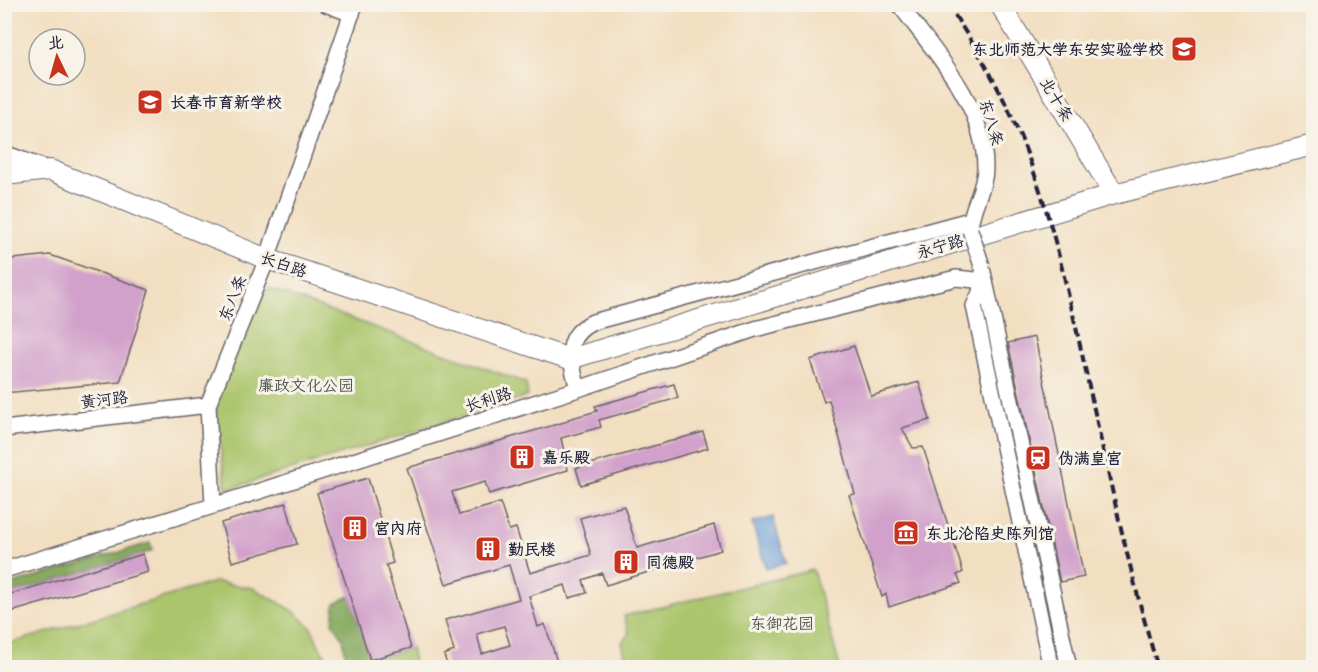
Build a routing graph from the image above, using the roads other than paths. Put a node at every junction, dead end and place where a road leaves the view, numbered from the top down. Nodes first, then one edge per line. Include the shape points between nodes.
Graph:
1 (326, 4) edge
2 (899, 4) edge
3 (1000, 4) edge
4 (353, 10) edge
5 (1314, 145) edge
6 (4, 153) edge
7 (50, 170) junction
8 (4, 175) edge
9 (1114, 194) junction
10 (970, 225) junction
11 (267, 259) junction
12 (983, 274) junction
13 (570, 358) junction
14 (578, 390) junction
15 (208, 405) junction
16 (4, 429) edge
17 (213, 506) junction
18 (4, 570) edge
19 (1051, 668) edge
20 (1069, 668) edge

1 - 4 street
2 - 10 street, 东八条 via 962,90 974,115 985,168 983,188
3 - 9 main road, 北十条
4 - 11 street, 东八条
5 - 9 main road, 永宁路
6 - 7 street, 长白路
7 - 8 main road
7 - 11 main road, 长白路
9 - 13 main road, 永宁路
10 - 12 street, bridge
10 - 13 street via 593,322 572,338
11 - 13 main road, 长白路
11 - 15 street, 东八条
12 - 14 street, 长利路 via 755,329
12 - 19 street via 974,306
12 - 20 street
13 - 14 street
14 - 17 street, 长利路
15 - 16 street, 黄河路
15 - 17 street, 东八条
17 - 18 street, 长利路

